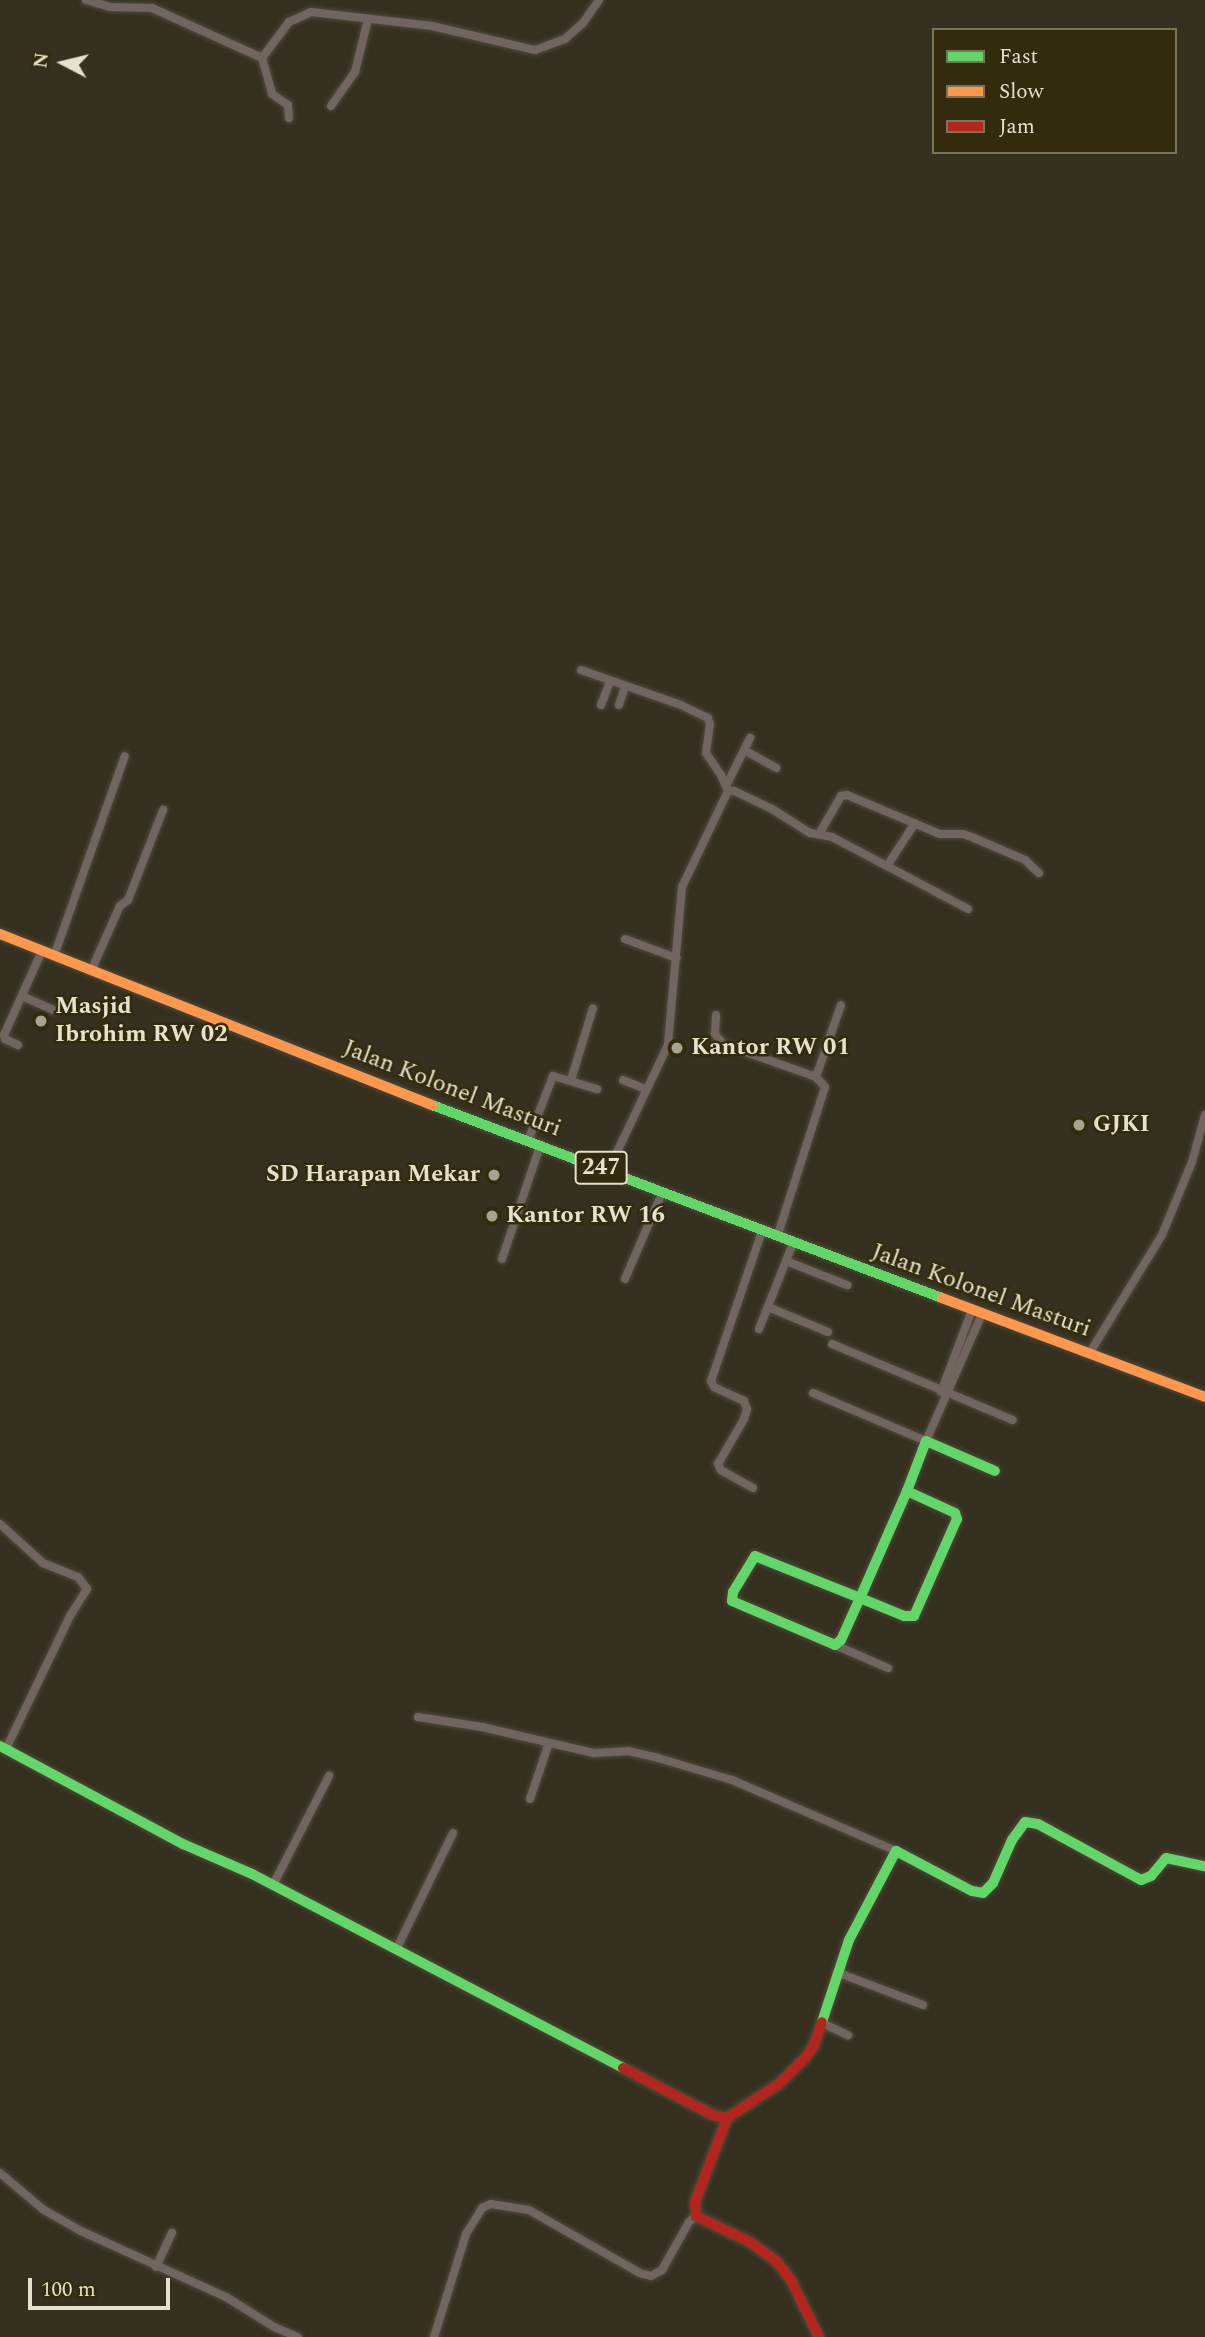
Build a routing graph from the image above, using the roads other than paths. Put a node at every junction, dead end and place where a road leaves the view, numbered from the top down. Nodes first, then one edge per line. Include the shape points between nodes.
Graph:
1 (86, 0) edge
2 (599, 0) edge
3 (368, 19) junction
4 (262, 58) junction
5 (331, 106) dead end
6 (289, 118) dead end
7 (581, 670) dead end
8 (610, 681) junction
9 (625, 686) junction
10 (601, 705) dead end
11 (618, 705) dead end
12 (750, 738) dead end
13 (744, 750) junction
14 (125, 756) dead end
15 (776, 768) dead end
16 (727, 788) junction
17 (163, 810) dead end
18 (915, 823) junction
19 (820, 834) junction
20 (887, 866) junction
21 (1039, 873) dead end
22 (968, 909) dead end
23 (0, 934) edge
24 (625, 939) dead end
25 (42, 951) junction
26 (54, 956) junction
27 (677, 958) junction
28 (91, 971) junction
29 (22, 996) junction
30 (841, 1005) dead end
31 (593, 1008) dead end
32 (54, 1010) dead end
33 (716, 1015) dead end
34 (18, 1045) dead end
35 (816, 1077) junction
36 (571, 1080) junction
37 (623, 1080) dead end
38 (597, 1089) dead end
39 (645, 1089) junction
40 (1205, 1115) edge
41 (527, 1141) junction
42 (540, 1146) junction
43 (608, 1171) junction
44 (662, 1193) junction
45 (762, 1231) junction
46 (777, 1237) junction
47 (798, 1245) junction
48 (502, 1259) dead end
49 (786, 1261) junction
50 (796, 1265) junction
51 (625, 1279) dead end
52 (848, 1285) dead end
53 (768, 1307) junction
54 (977, 1312) junction
55 (758, 1329) dead end
56 (828, 1332) dead end
57 (832, 1344) dead end
58 (1089, 1354) junction
59 (813, 1393) dead end
60 (944, 1393) junction
61 (1205, 1397) edge
62 (1013, 1420) dead end
63 (926, 1441) junction
64 (995, 1471) dead end
65 (753, 1488) dead end
66 (907, 1491) junction
67 (0, 1524) edge
68 (860, 1598) junction
69 (835, 1645) junction
70 (888, 1668) dead end
71 (418, 1717) dead end
72 (549, 1743) junction
73 (3, 1748) edge
74 (329, 1776) dead end
75 (530, 1800) dead end
76 (453, 1833) dead end
77 (896, 1851) junction
78 (1205, 1866) edge
79 (273, 1885) junction
80 (396, 1950) junction
81 (839, 1973) junction
82 (923, 2005) dead end
83 (822, 2023) junction
84 (848, 2035) dead end
85 (727, 2118) junction
86 (0, 2174) edge
87 (696, 2216) junction
88 (172, 2233) dead end
89 (156, 2267) junction
90 (298, 2337) edge
91 (434, 2337) edge
92 (819, 2337) edge

1 - 4 street via 110,7 152,8
2 - 3 street via 565,39 535,50 432,26
3 - 4 street via 305,13 282,28
3 - 5 street via 355,72
4 - 6 street via 272,92 288,106
7 - 8 street
8 - 9 street
8 - 10 street
9 - 11 street
9 - 16 street via 708,718 706,753
12 - 13 street
13 - 15 street
13 - 16 street
14 - 26 street
16 - 19 street via 810,833
16 - 27 street via 684,880
17 - 28 street via 128,900 120,906
18 - 19 street via 844,794
18 - 20 street
18 - 21 street via 940,834 974,838 1025,860
19 - 20 street
20 - 22 street
23 - 25 street, Jalan Kolonel Masturi / 247
24 - 27 street
25 - 26 street, Jalan Kolonel Masturi / 247
25 - 29 street
26 - 28 street, Jalan Kolonel Masturi / 247
27 - 39 street via 670,1040
28 - 41 street, Jalan Kolonel Masturi / 247
29 - 32 street
29 - 34 street via 4,1035
30 - 35 street
31 - 36 street
33 - 35 street via 715,1034 723,1044
35 - 46 street via 825,1087 824,1095
36 - 38 street
36 - 41 street via 553,1076
37 - 39 street
39 - 43 street
40 - 58 street via 1192,1162 1162,1235
41 - 42 street, Jalan Kolonel Masturi / 247
42 - 43 street, Jalan Kolonel Masturi / 247
42 - 48 street
43 - 44 street, Jalan Kolonel Masturi / 247
44 - 45 street, Jalan Kolonel Masturi / 247
44 - 51 street
45 - 46 street, Jalan Kolonel Masturi / 247
45 - 65 street via 711,1381 714,1387 744,1401 747,1409 718,1464
46 - 47 street, Jalan Kolonel Masturi / 247
47 - 49 street
47 - 50 street
47 - 54 street, Jalan Kolonel Masturi / 247
49 - 50 street
49 - 53 street
50 - 52 street
53 - 55 street
53 - 56 street
54 - 58 street, Jalan Kolonel Masturi / 247
54 - 60 street
57 - 60 street
58 - 61 street, Jalan Kolonel Masturi / 247
59 - 63 street
60 - 62 street
60 - 63 street
63 - 64 street
63 - 66 street
66 - 68 street
66 - 68 street via 957,1516 917,1614 910,1618
67 - 73 street via 43,1563 78,1577 87,1589
68 - 69 street
68 - 69 street via 758,1556 733,1592 735,1603
69 - 70 street
71 - 72 street
72 - 75 street
72 - 77 street via 594,1753 645,1754 732,1780
73 - 79 street via 183,1844
74 - 79 street
76 - 80 street
77 - 78 street via 983,1893 993,1883 1025,1822 1038,1824 1141,1880 1151,1876 1166,1858
77 - 81 street via 855,1927
79 - 80 street
80 - 85 street via 713,2115
81 - 82 street
81 - 83 street
83 - 84 street
83 - 85 street via 814,2045 794,2070
85 - 87 street via 696,2196
86 - 89 street via 44,2210
87 - 91 street via 662,2270 645,2276 528,2210 491,2204 482,2208 466,2234
87 - 92 street via 750,2242 776,2261 791,2280
88 - 89 street
89 - 90 street via 226,2297

